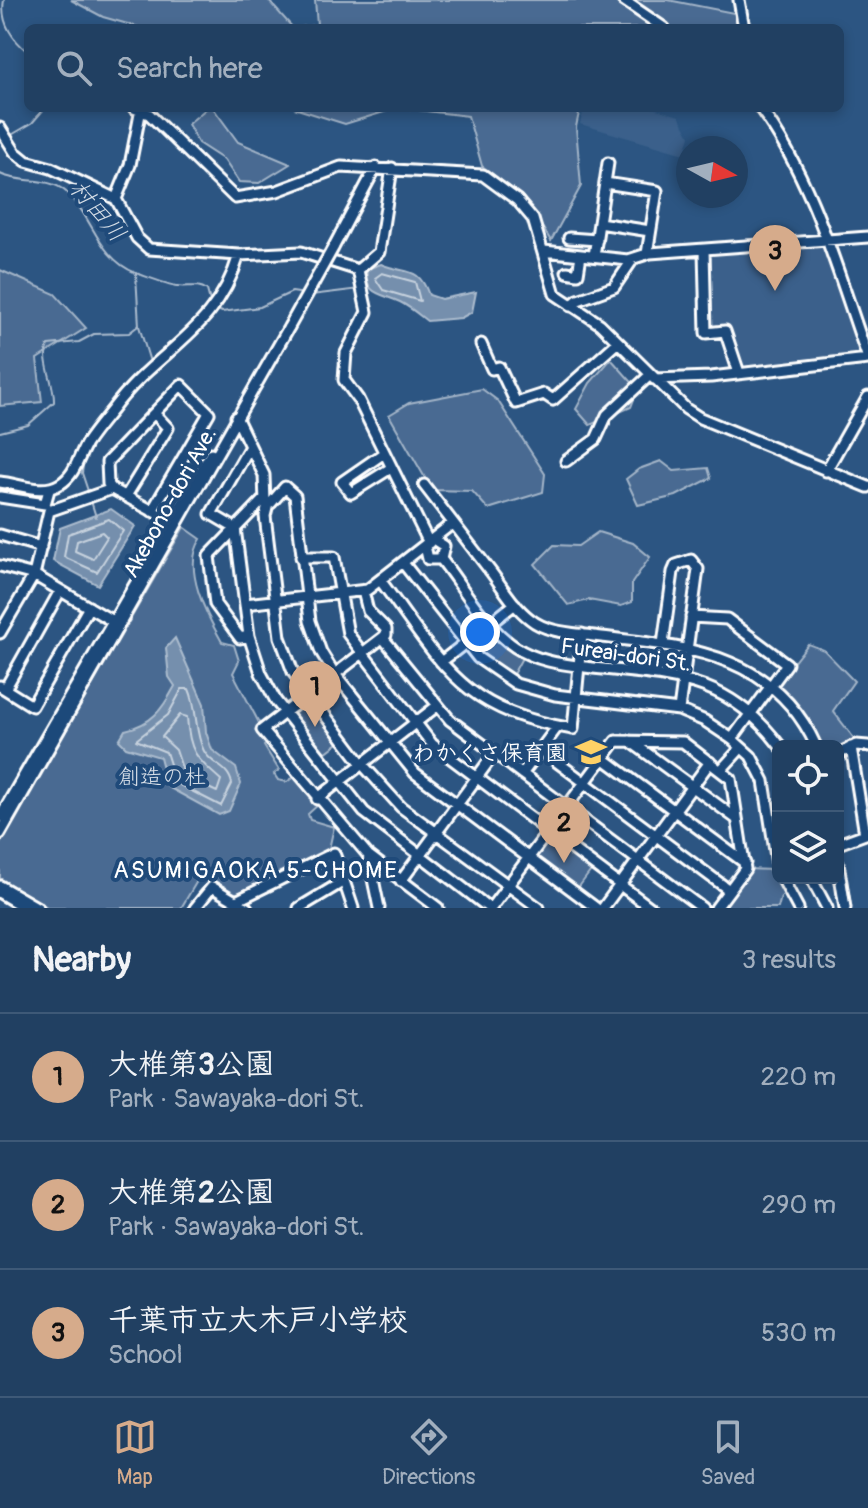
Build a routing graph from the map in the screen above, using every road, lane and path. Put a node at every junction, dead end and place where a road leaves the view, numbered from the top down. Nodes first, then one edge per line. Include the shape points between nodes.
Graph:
1 (623, 0) edge
2 (739, 0) edge
3 (658, 24) edge
4 (743, 24) edge
5 (140, 112) edge
6 (144, 112) edge
7 (763, 112) edge
8 (0, 128) edge
9 (608, 163) dead end
10 (376, 167) junction
11 (392, 168) junction
12 (605, 183) junction
13 (116, 199) junction
14 (599, 223) junction
15 (650, 231) junction
16 (868, 237) edge
17 (569, 238) dead end
18 (827, 239) junction
19 (597, 240) junction
20 (704, 250) junction
21 (544, 251) junction
22 (647, 254) junction
23 (239, 255) junction
24 (581, 255) junction
25 (594, 256) junction
26 (633, 259) junction
27 (358, 270) junction
28 (567, 272) dead end
29 (571, 306) junction
30 (481, 344) dead end
31 (622, 345) junction
32 (868, 358) edge
33 (739, 373) junction
34 (652, 377) junction
35 (868, 397) edge
36 (154, 413) junction
37 (236, 419) junction
38 (249, 448) junction
39 (384, 453) junction
40 (566, 461) dead end
41 (391, 468) junction
42 (826, 471) junction
43 (0, 482) edge
44 (424, 485) dead end
45 (868, 487) edge
46 (112, 489) junction
47 (49, 490) junction
48 (126, 496) junction
49 (0, 497) edge
50 (266, 501) junction
51 (152, 511) junction
52 (174, 523) junction
53 (453, 523) junction
54 (235, 528) junction
55 (0, 535) edge
56 (429, 543) junction
57 (41, 547) junction
58 (301, 557) junction
59 (441, 559) junction
60 (403, 563) junction
61 (2, 569) edge
62 (34, 575) junction
63 (380, 580) junction
64 (60, 591) junction
65 (363, 591) junction
66 (339, 593) junction
67 (307, 597) junction
68 (274, 601) junction
69 (245, 604) junction
70 (515, 604) junction
71 (89, 607) junction
72 (691, 617) junction
73 (114, 622) junction
74 (492, 625) junction
75 (0, 633) edge
76 (582, 634) junction
77 (249, 636) junction
78 (383, 638) junction
79 (465, 644) junction
80 (663, 644) junction
81 (688, 648) junction
82 (361, 654) junction
83 (441, 662) junction
84 (579, 666) junction
85 (334, 673) junction
86 (683, 679) junction
87 (2, 688) edge
88 (770, 689) junction
89 (309, 694) junction
90 (576, 697) junction
91 (437, 706) junction
92 (679, 710) junction
93 (285, 712) junction
94 (750, 715) junction
95 (415, 724) junction
96 (558, 726) junction
97 (732, 739) junction
98 (774, 740) edge
99 (813, 740) edge
100 (630, 741) junction
101 (388, 744) junction
102 (868, 746) edge
103 (851, 747) junction
104 (741, 748) junction
105 (541, 750) junction
106 (844, 751) edge
107 (494, 754) junction
108 (603, 758) junction
109 (710, 762) junction
110 (362, 764) junction
111 (721, 770) junction
112 (522, 774) junction
113 (476, 778) junction
114 (339, 783) junction
115 (585, 783) junction
116 (772, 785) edge
117 (693, 786) junction
118 (765, 789) junction
119 (317, 799) junction
120 (457, 805) junction
121 (567, 807) junction
122 (674, 811) junction
123 (0, 817) edge
124 (737, 819) junction
125 (548, 831) junction
126 (437, 832) junction
127 (866, 833) edge
128 (0, 834) edge
129 (772, 835) edge
130 (656, 836) junction
131 (844, 842) edge
132 (368, 855) junction
133 (419, 856) junction
134 (529, 858) junction
135 (638, 860) junction
136 (745, 863) junction
137 (344, 881) junction
138 (401, 881) junction
139 (785, 884) edge
140 (814, 884) edge
141 (841, 884) edge
142 (509, 885) junction
143 (620, 885) junction
144 (0, 886) edge
145 (729, 890) junction
146 (0, 893) edge
147 (236, 901) junction
148 (355, 907) edge
149 (381, 907) edge
150 (25, 908) edge
151 (38, 908) edge
152 (195, 908) edge
153 (247, 908) edge
154 (299, 908) edge
155 (438, 908) edge
156 (490, 908) edge
157 (539, 908) edge
158 (596, 908) edge
159 (603, 908) edge
160 (651, 908) edge
161 (702, 908) edge
162 (716, 908) edge
163 (798, 908) edge
164 (827, 908) edge
165 (845, 908) edge

1 - 3 street
2 - 4 street
5 - 13 street via 130,165
6 - 10 street via 235,198 277,191 341,167
7 - 18 street via 780,135
8 - 13 street via 26,161
9 - 12 street
10 - 11 street
10 - 37 street, Akebono-dori Ave., bridge
11 - 21 street via 472,172 493,180 527,209
11 - 27 street via 379,252
12 - 14 street
12 - 15 street via 657,191
13 - 23 street via 149,249
14 - 15 street
14 - 19 street
15 - 22 street
16 - 18 street
17 - 19 street
18 - 20 street
18 - 32 street
19 - 25 street
20 - 22 street
20 - 33 street via 706,333 725,331
21 - 24 street
21 - 29 street via 552,288
22 - 26 street
23 - 27 street via 301,252
23 - 47 street via 212,314 128,390 88,441 72,474
24 - 25 street
24 - 28 street via 578,274
25 - 26 street
26 - 29 street via 614,287
27 - 39 street via 367,312 346,353 344,380
29 - 31 street
30 - 31 street via 516,403 544,394 553,400
31 - 34 street
32 - 33 street
33 - 34 street
34 - 40 street via 607,415 596,439
34 - 42 street via 700,418
35 - 42 street
36 - 46 street via 107,462
36 - 48 street via 168,428
36 - 51 street via 181,385 209,413
37 - 38 street
37 - 52 street, Akebono-dori Ave.
38 - 50 street via 264,475
38 - 54 street via 211,514
39 - 41 street
39 - 41 street via 342,482 351,493
41 - 56 street
42 - 45 street
43 - 47 street
44 - 53 street
46 - 48 street
46 - 57 street via 49,511
47 - 49 street via 45,504
48 - 51 street
50 - 54 street
50 - 58 street via 285,487 295,496
50 - 68 street
51 - 52 street
52 - 73 street, Akebono-dori Ave.
52 - 128 street, Akebono-dori Ave.
53 - 56 street
53 - 70 street
54 - 69 street
54 - 77 street via 209,556 215,604 240,638
55 - 57 street
56 - 59 street via 444,546
56 - 59 street via 428,559
56 - 60 street
57 - 62 street
58 - 66 street via 334,557
58 - 67 street
59 - 74 street, Fureai-dori St.
60 - 63 street
60 - 79 street
61 - 62 street
62 - 64 street
62 - 75 street
63 - 65 street
63 - 83 street
64 - 71 street
64 - 87 street
65 - 66 street
65 - 78 street via 368,611 386,629
66 - 67 street
66 - 82 street via 343,619
67 - 68 street
67 - 85 street via 314,638
68 - 69 street
68 - 89 street via 285,656
69 - 77 street
70 - 74 street
70 - 76 street via 538,624
71 - 73 street
71 - 87 street via 32,706
72 - 80 street via 698,569 688,559 673,572
72 - 81 street
72 - 88 street via 727,619 784,661 786,667
73 - 123 street, Akebono-dori Ave.
74 - 79 street
74 - 84 street, Fureai-dori St. via 528,654
76 - 80 street
76 - 84 street
77 - 93 street via 261,673
78 - 82 street
78 - 91 street
79 - 83 street
79 - 90 street via 516,684
80 - 81 street
81 - 86 street
81 - 88 street via 732,662
82 - 85 street
82 - 95 street
83 - 96 street via 469,691 503,712
84 - 86 street, Fureai-dori St.
84 - 90 street
85 - 89 street
85 - 101 street
86 - 92 street
86 - 94 street, Fureai-dori St. via 710,686
88 - 94 street
88 - 99 street via 797,713
89 - 93 street
89 - 110 street
90 - 92 street
90 - 96 street via 573,729
91 - 95 street
91 - 107 street
92 - 97 street
93 - 114 street
93 - 119 street via 262,730
94 - 97 street
94 - 98 street, Fureai-dori St.
95 - 101 street
95 - 113 street
96 - 105 street
97 - 104 street
100 - 108 street via 616,741
100 - 109 street via 677,740
100 - 117 street
101 - 110 street
101 - 120 street
102 - 103 street
103 - 106 street
103 - 127 street
104 - 111 street
104 - 118 street via 758,768
105 - 112 street
105 - 115 street
107 - 112 street
107 - 113 street
108 - 115 street
108 - 122 street
109 - 111 street
109 - 117 street
110 - 114 street
110 - 126 street via 401,807
111 - 124 street via 731,779
112 - 121 street
113 - 120 street
113 - 125 street
114 - 119 street
114 - 133 street via 364,812
115 - 121 street
115 - 130 street
116 - 118 street
117 - 122 street
117 - 124 street
118 - 129 street
119 - 132 street
120 - 126 street
120 - 134 street
121 - 125 street
121 - 135 street
122 - 130 street
122 - 136 street
124 - 136 street
125 - 134 street
125 - 143 street
126 - 133 street
126 - 142 street
127 - 131 street
130 - 135 street
130 - 145 street
132 - 138 street
132 - 149 street
133 - 138 street
133 - 156 street
134 - 142 street
134 - 158 street
135 - 143 street
135 - 161 street
136 - 145 street
137 - 147 street via 334,853
137 - 148 street
137 - 154 street
138 - 155 street
139 - 163 street
140 - 164 street
141 - 165 street
142 - 156 street
142 - 157 street
143 - 159 street
143 - 160 street
144 - 151 street
145 - 162 street
146 - 150 street
147 - 152 street via 212,887
147 - 153 street

